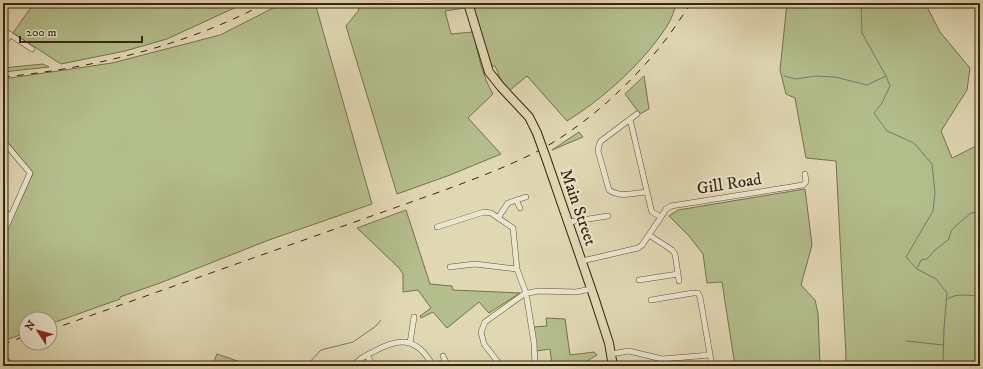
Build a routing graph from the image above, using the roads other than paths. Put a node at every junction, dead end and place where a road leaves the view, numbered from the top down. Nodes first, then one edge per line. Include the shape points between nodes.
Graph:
1 (468, 3) edge
2 (3, 30) edge
3 (10, 34) junction
4 (3, 46) edge
5 (32, 49) dead end
6 (637, 114) dead end
7 (630, 119) junction
8 (3, 141) edge
9 (805, 174) dead end
10 (647, 192) junction
11 (526, 197) dead end
12 (516, 200) junction
13 (3, 208) edge
14 (520, 208) dead end
15 (608, 216) dead end
16 (661, 217) junction
17 (10, 218) junction
18 (498, 218) junction
19 (569, 222) junction
20 (437, 227) dead end
21 (3, 234) edge
22 (649, 235) junction
23 (457, 260) dead end
24 (582, 261) junction
25 (458, 266) junction
26 (450, 267) dead end
27 (517, 269) junction
28 (678, 274) junction
29 (639, 280) dead end
30 (679, 281) dead end
31 (591, 289) junction
32 (526, 294) junction
33 (651, 300) dead end
34 (414, 317) dead end
35 (410, 343) junction
36 (611, 354) junction
37 (367, 355) junction
38 (710, 355) junction
39 (443, 356) dead end
40 (447, 364) edge
41 (352, 366) edge
42 (373, 366) edge
43 (433, 366) edge
44 (436, 366) edge
45 (501, 366) edge
46 (535, 366) edge
47 (613, 366) edge
48 (712, 366) edge

1 - 19 main road, Main Street, bridge via 489,72 529,117
2 - 3 street
3 - 4 street
3 - 5 street
6 - 7 street
7 - 10 street
7 - 10 street via 601,141 598,151 609,190 624,195
8 - 17 street via 30,173
9 - 16 street, Gill Road via 806,182 803,185 671,206
10 - 16 street via 652,212
11 - 12 street
12 - 14 street
12 - 18 street via 508,203
13 - 17 street
15 - 19 street
16 - 22 street
17 - 21 street
18 - 20 street via 484,212
18 - 27 street via 513,228
19 - 24 main road, Main Street
22 - 24 street via 638,248
22 - 28 street via 675,254
23 - 25 street
24 - 31 main road, Main Street
25 - 26 street
25 - 27 street via 475,264
27 - 32 street
28 - 29 street
28 - 30 street
31 - 32 street via 576,292 538,291
31 - 36 main road, Main Street
32 - 45 street via 485,322 481,332 484,344
32 - 46 street
33 - 38 street via 698,294
34 - 35 street
35 - 37 street via 391,343
35 - 43 street via 423,350
36 - 38 street via 629,351 662,360
36 - 47 main road, Main Street
37 - 41 street
37 - 42 street
38 - 48 street
39 - 40 street
40 - 44 street

